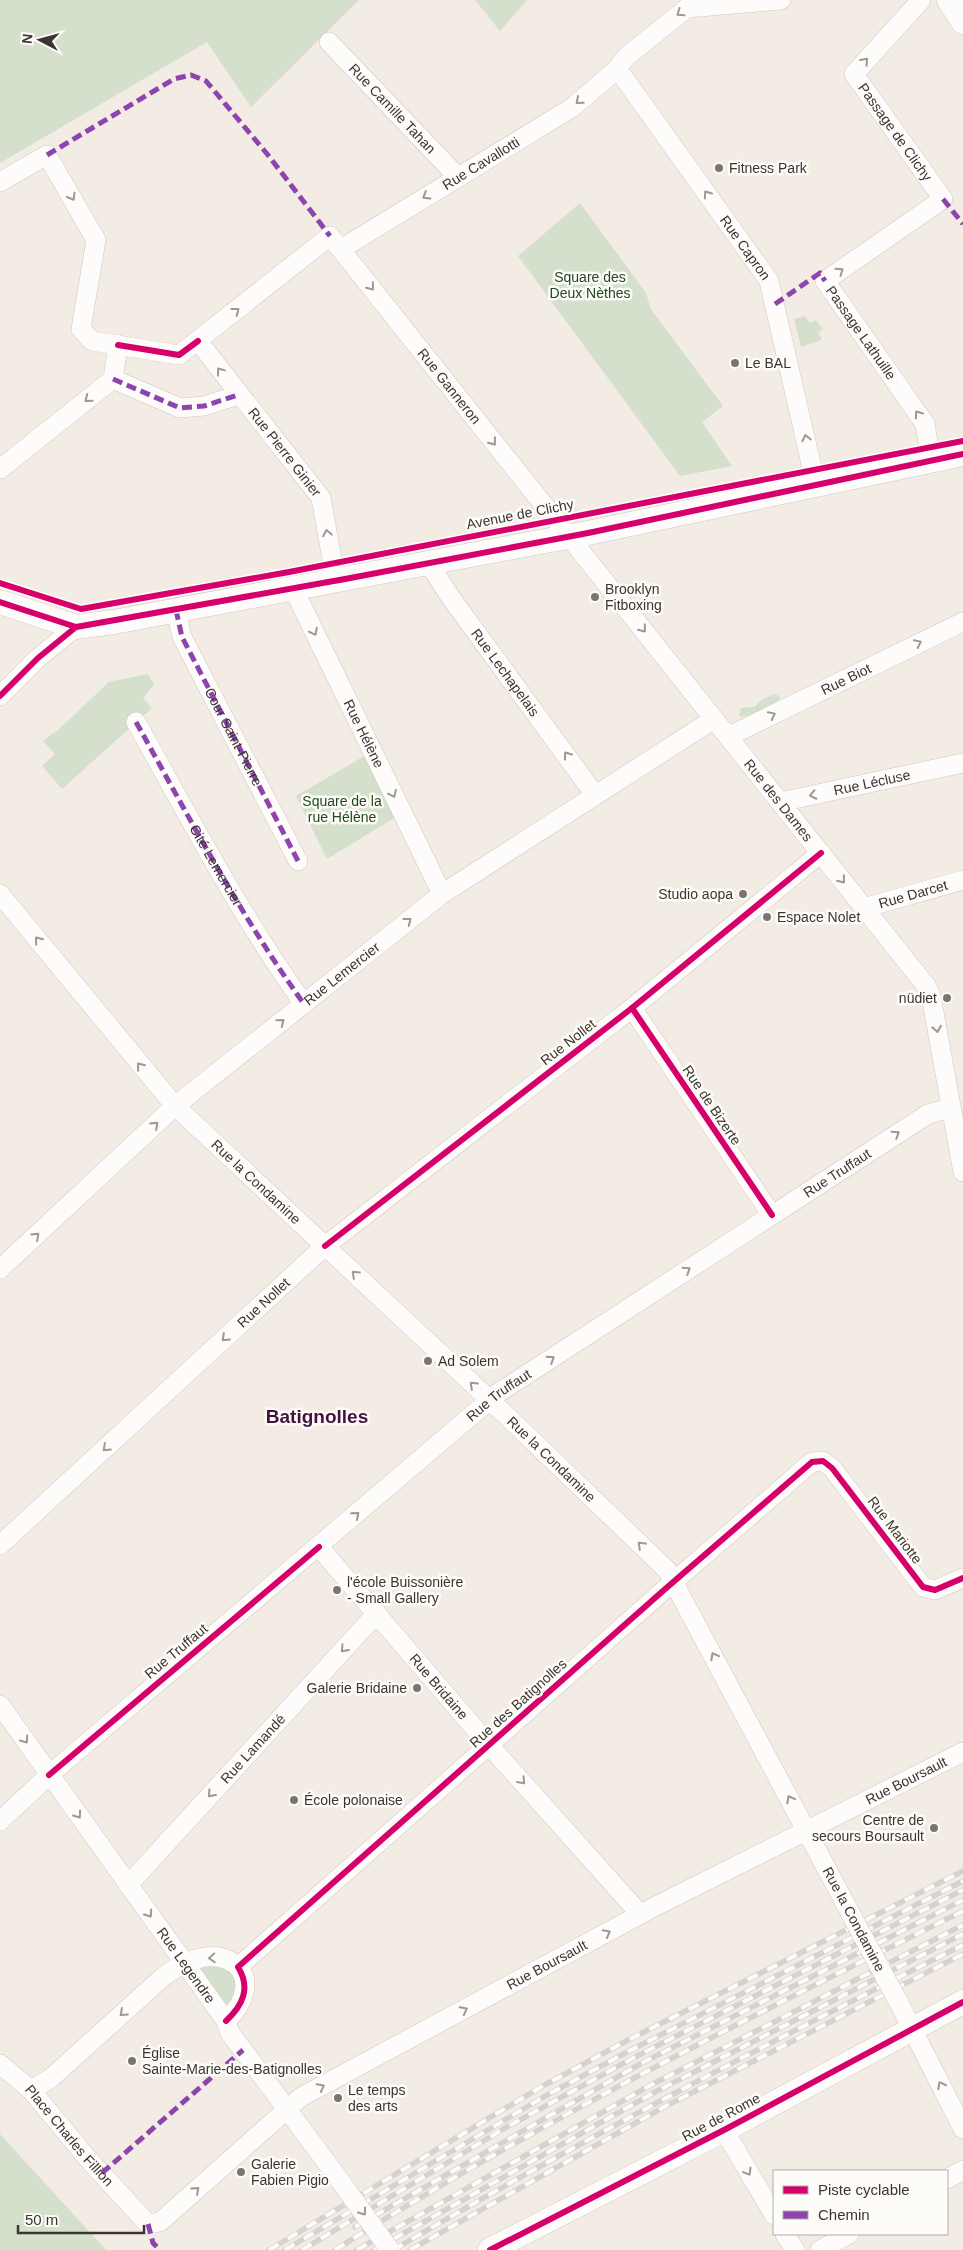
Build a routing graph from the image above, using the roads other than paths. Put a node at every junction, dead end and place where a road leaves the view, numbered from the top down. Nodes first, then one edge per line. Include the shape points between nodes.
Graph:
1 (781, 0) edge
2 (921, 0) edge
3 (949, 0) edge
4 (963, 22) edge
5 (329, 42) dead end
6 (616, 70) junction
7 (457, 176) junction
8 (0, 182) edge
9 (943, 199) joint
10 (336, 242) junction
11 (198, 341) junction
12 (118, 345) junction
13 (113, 379) junction
14 (238, 394) junction
15 (963, 454) edge
16 (931, 460) junction
17 (0, 469) edge
18 (816, 485) junction
19 (569, 537) junction
20 (428, 562) junction
21 (336, 581) junction
22 (293, 588) junction
23 (0, 602) edge
24 (176, 610) junction
25 (963, 622) edge
26 (76, 627) junction
27 (0, 696) edge
28 (714, 719) junction
29 (136, 722) dead end
30 (729, 736) junction
31 (963, 763) edge
32 (596, 795) junction
33 (780, 802) junction
34 (821, 853) junction
35 (298, 862) dead end
36 (963, 880) edge
37 (0, 894) edge
38 (442, 894) junction
39 (864, 908) junction
40 (304, 1004) junction
41 (632, 1008) junction
42 (175, 1106) junction
43 (950, 1108) junction
44 (963, 1172) edge
45 (772, 1215) junction
46 (326, 1246) junction
47 (3, 1260) edge
48 (490, 1400) junction
49 (817, 1460) joint
50 (0, 1545) edge
51 (319, 1547) junction
52 (963, 1578) edge
53 (674, 1581) junction
54 (377, 1612) junction
55 (0, 1705) edge
56 (489, 1745) junction
57 (963, 1752) edge
58 (49, 1775) junction
59 (0, 1821) edge
60 (807, 1831) junction
61 (128, 1885) junction
62 (640, 1914) junction
63 (183, 1963) junction
64 (238, 1967) junction
65 (963, 2002) edge
66 (226, 2021) junction
67 (913, 2029) junction
68 (0, 2064) edge
69 (32, 2090) junction
70 (287, 2108) junction
71 (963, 2129) edge
72 (724, 2130) junction
73 (963, 2170) edge
74 (948, 2178) edge
75 (773, 2214) edge
76 (160, 2222) joint
77 (786, 2235) edge
78 (847, 2235) edge
79 (390, 2250) edge
80 (490, 2250) edge
81 (794, 2250) edge
82 (820, 2250) edge

1 -> 6 street, Rue Cavallotti via 687,8 626,57
9 -> 2 street, Passage de Clichy via 854,74
3 - 4 main road
5 - 7 street, Rue Camille Tahan
6 -> 7 street, Rue Cavallotti via 572,107
18 -> 6 street, Rue Capron via 769,282
7 -> 10 street, Rue Cavallotti
8 -> 12 street, Rue Cavallotti via 47,155 96,240 81,329 92,341
16 -> 9 street, Passage Lathuille via 924,424 825,281
11 -> 10 street, Rue Cavallotti
10 -> 19 street, Rue Ganneron
11 - 12 street, Rue Cavallotti via 179,355
14 -> 11 street, Rue Pierre Ginier
12 - 13 street
13 - 14 street via 180,408 204,406
13 -> 17 street
21 -> 14 street, Rue Pierre Ginier via 321,498
15 - 16 main road
16 - 18 main road
18 - 19 main road
19 - 20 main road
19 -> 28 street, Rue des Dames
20 - 21 main road
32 -> 20 street, Rue Lechapelais
21 - 22 main road
22 - 24 main road
22 -> 38 street, Rue Hélène
23 - 26 main road
24 - 26 main road
24 - 35 street, Cour Saint-Pierre via 182,637
30 -> 25 street, Rue Biot
26 - 27 street via 38,658
28 - 30 street, Rue des Dames
28 - 32 street, Rue Lemercier
29 - 40 street, Cité Lemercier via 207,849
30 - 33 street, Rue des Dames
31 -> 33 street, Rue Lécluse
32 - 38 street, Rue Lemercier
33 - 34 street, Rue des Dames
34 -> 39 street, Rue des Dames
34 - 41 street, Rue Nollet
36 - 39 street, Rue Darcet
42 -> 37 street, Rue la Condamine
40 -> 38 street, Rue Lemercier
39 -> 43 street, Rue des Dames via 931,996
42 -> 40 street, Rue Lemercier
41 - 45 street, Rue de Bizerte
41 - 46 street, Rue Nollet
42 - 46 street, Rue la Condamine
47 -> 42 street, Rue Lemercier
43 - 44 street, Rue des Dames
45 -> 43 street, Rue Truffaut via 928,1114
48 -> 45 street, Rue Truffaut
48 -> 46 street, Rue la Condamine
46 -> 50 street, Rue Nollet
51 -> 48 street, Rue Truffaut
53 -> 48 street, Rue la Condamine via 666,1569
49 - 52 street, Rue Mariotte via 832,1468 923,1587 936,1590
49 - 53 street, Rue des Batignolles
51 - 54 street, Rue Bridaine
51 - 58 street, Rue Truffaut
53 - 56 street, Rue des Batignolles
60 -> 53 street, Rue la Condamine
54 - 56 street, Rue Bridaine
54 -> 61 street, Rue Lamandé
55 -> 58 street, Rue Legendre
56 -> 62 street, Rue Bridaine
56 - 64 street, Rue des Batignolles
57 - 60 street, Rue Boursault
58 - 59 street, Rue Truffaut
58 -> 61 street, Rue Legendre
60 - 62 street, Rue Boursault
60 - 67 street, Rue la Condamine, bridge
61 -> 63 street, Rue Legendre
70 -> 62 street, Rue Boursault via 301,2097
64 -> 63 street via 217,1957
63 - 66 street, Rue Legendre
63 -> 69 street via 167,1973 51,2078
64 - 66 street via 245,1994 239,2008
65 - 67 main road, Rue de Rome
66 - 70 street, Rue Legendre via 230,2032
71 -> 67 street, Rue la Condamine
67 - 72 main road, Rue de Rome
68 - 69 street, Place Charles Fillion
69 - 76 street, Place Charles Fillion via 88,2159 148,2224
76 -> 70 street, Rue Boursault
70 -> 79 street, Rue Legendre, bridge
72 -> 75 street
72 - 80 main road, Rue de Rome
73 - 74 street
77 - 81 street
78 - 82 street

